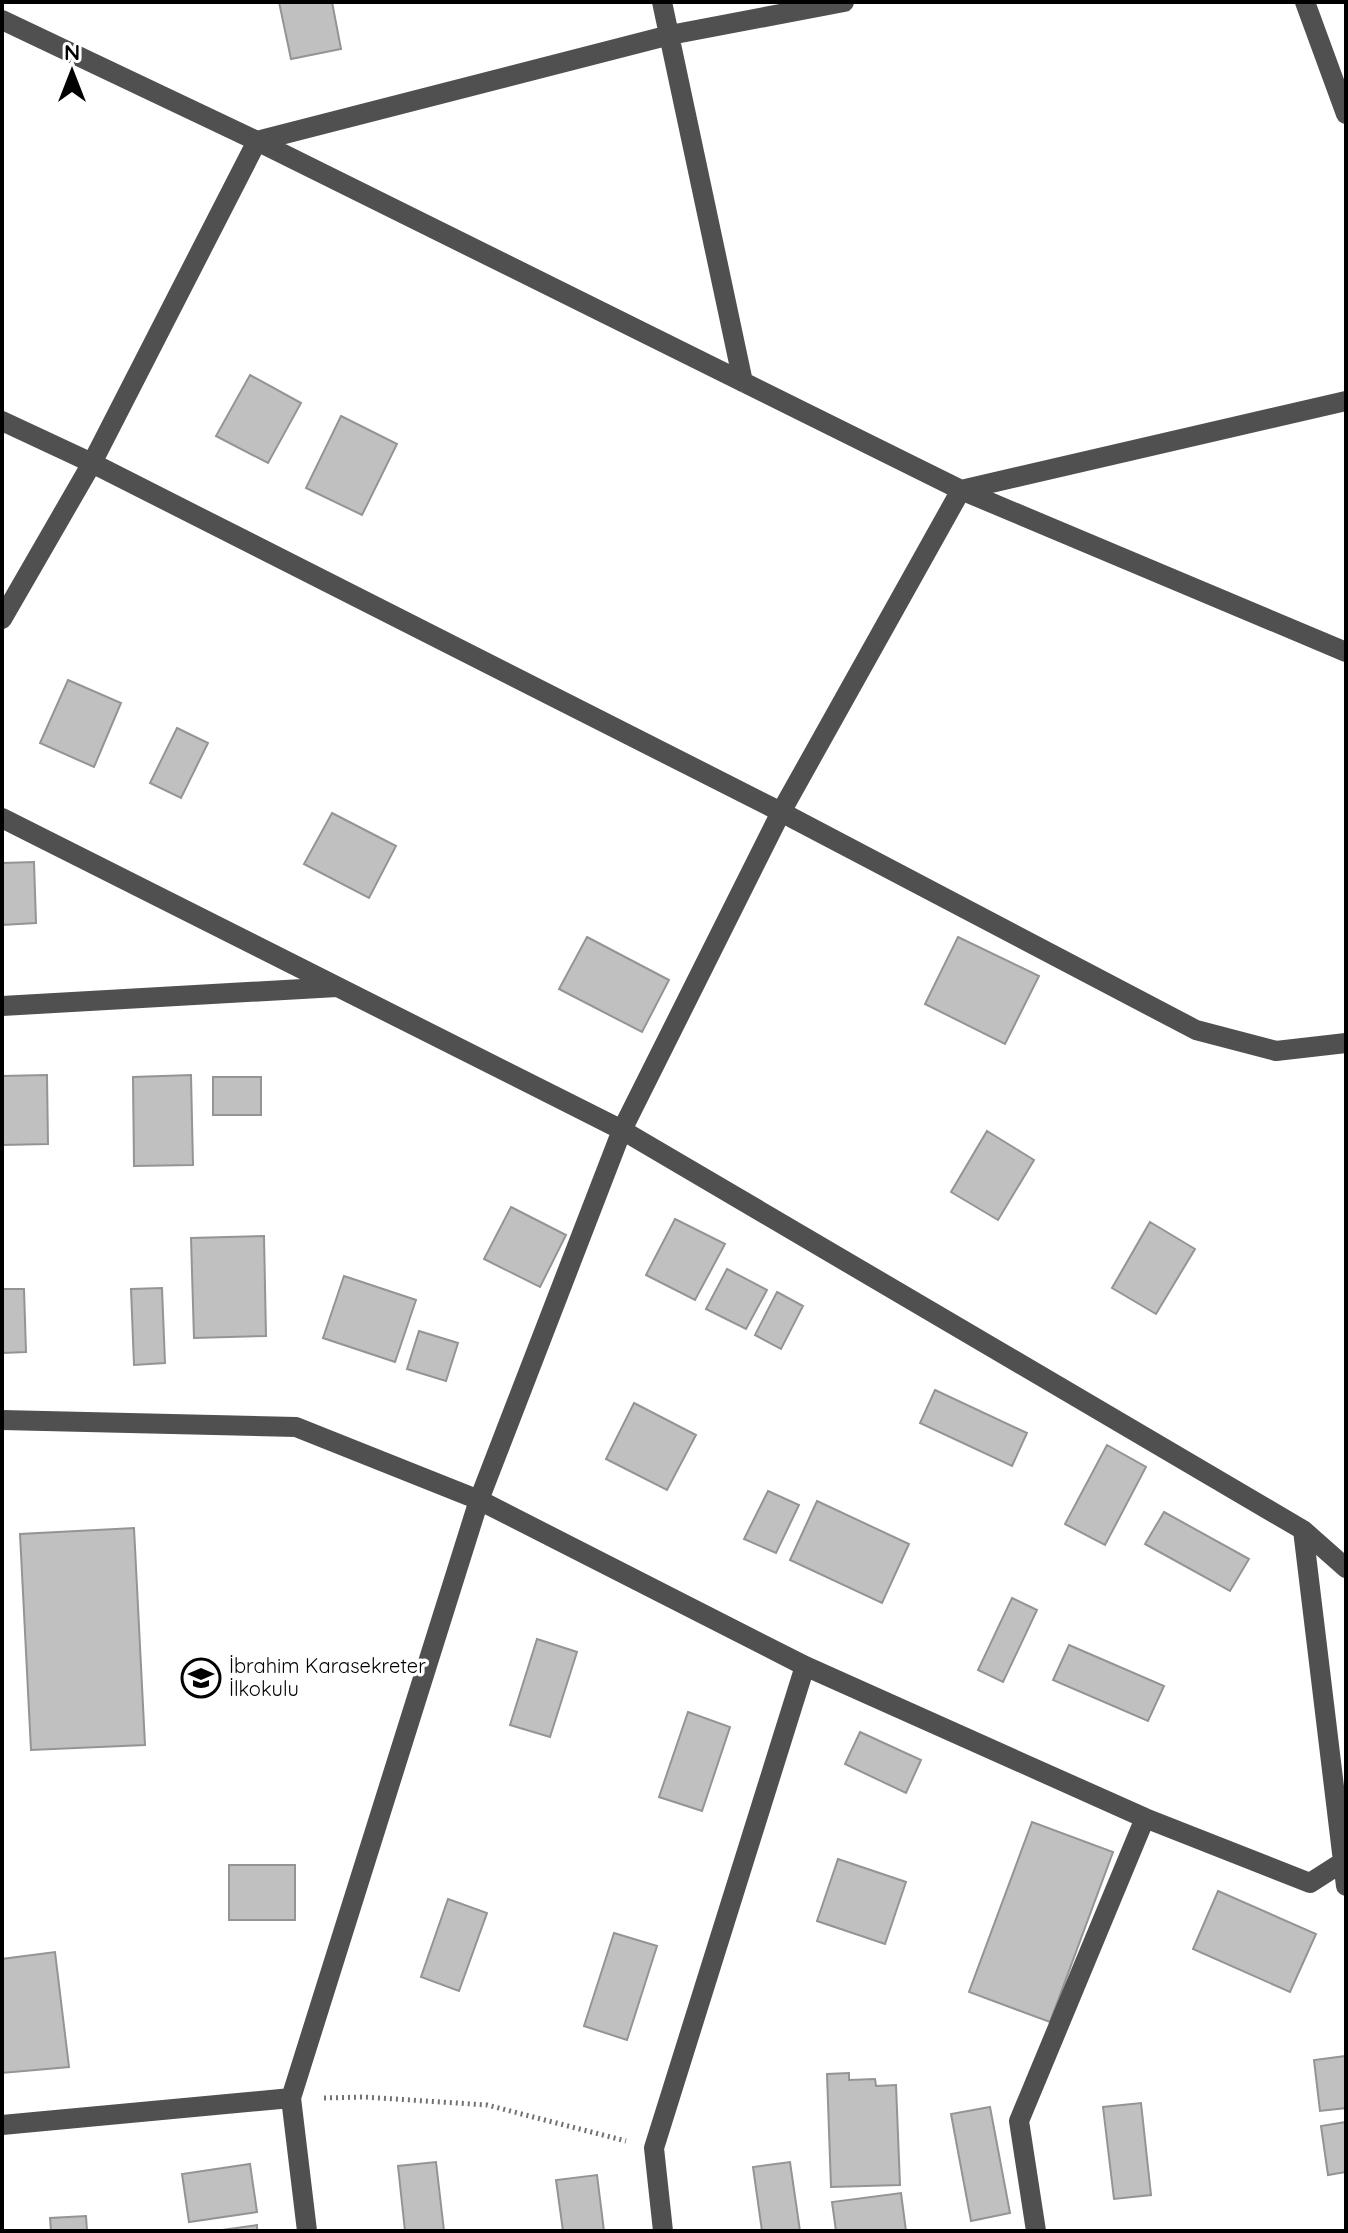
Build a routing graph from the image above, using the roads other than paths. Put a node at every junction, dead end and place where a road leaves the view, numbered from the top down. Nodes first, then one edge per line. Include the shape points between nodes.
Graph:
1 (662, 2) edge
2 (844, 2) edge
3 (1305, 2) edge
4 (2, 20) edge
5 (670, 35) junction
6 (1346, 114) edge
7 (257, 141) junction
8 (743, 382) junction
9 (1346, 401) edge
10 (2, 421) edge
11 (92, 463) junction
12 (961, 490) junction
13 (2, 619) edge
14 (1346, 652) edge
15 (781, 812) junction
16 (2, 818) edge
17 (338, 986) junction
18 (2, 1006) edge
19 (1346, 1043) edge
20 (622, 1130) junction
21 (2, 1420) edge
22 (479, 1500) junction
23 (1303, 1530) junction
24 (1346, 1568) edge
25 (805, 1666) junction
26 (1145, 1818) junction
27 (1344, 1860) edge
28 (1346, 1886) edge
29 (291, 2098) junction
30 (2, 2125) edge
31 (307, 2231) edge
32 (663, 2231) edge
33 (1036, 2231) edge

1 - 5 street
2 - 5 street
3 - 6 street
4 - 7 street
5 - 7 street
5 - 8 street
7 - 8 street
7 - 11 street
8 - 12 street
9 - 12 street
10 - 11 street
11 - 13 street
11 - 15 street
12 - 14 street
12 - 15 street
15 - 19 street via 1196,1030 1276,1051
15 - 20 street
16 - 17 street
17 - 18 street
17 - 20 street
20 - 22 street
20 - 23 street
21 - 22 street via 296,1427
22 - 25 street
22 - 29 street
23 - 24 street
23 - 27 street
25 - 26 street
25 - 32 street via 654,2148
26 - 27 street via 1310,1883
26 - 33 street via 1019,2121
27 - 28 street
29 - 30 street
29 - 31 street

